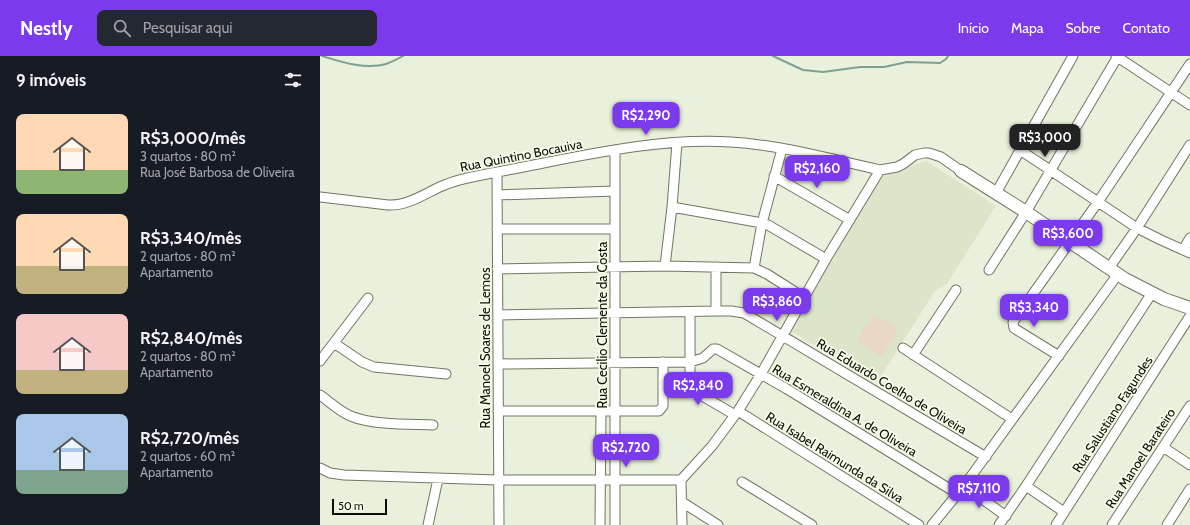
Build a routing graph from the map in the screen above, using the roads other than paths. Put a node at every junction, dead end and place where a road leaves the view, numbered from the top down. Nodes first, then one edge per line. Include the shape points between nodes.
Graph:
1 (1073, 56) edge
2 (1117, 56) edge
3 (1190, 64) edge
4 (1171, 93) junction
5 (1190, 105) edge
6 (677, 143) junction
7 (1190, 145) edge
8 (782, 149) junction
9 (615, 150) junction
10 (1020, 150) junction
11 (880, 170) junction
12 (1051, 170) junction
13 (961, 171) joint
14 (497, 172) junction
15 (774, 176) junction
16 (615, 191) junction
17 (996, 193) junction
18 (497, 195) junction
19 (320, 197) edge
20 (1098, 202) junction
21 (672, 207) junction
22 (1026, 212) junction
23 (850, 220) junction
24 (762, 223) junction
25 (1137, 228) junction
26 (497, 229) junction
27 (615, 229) junction
28 (1190, 238) edge
29 (1071, 242) junction
30 (1186, 251) edge
31 (826, 259) junction
32 (665, 266) junction
33 (615, 267) junction
34 (716, 267) junction
35 (497, 268) junction
36 (754, 268) junction
37 (989, 270) dead end
38 (1114, 271) junction
39 (956, 290) dead end
40 (1152, 293) junction
41 (803, 297) junction
42 (368, 298) dead end
43 (1190, 308) edge
44 (716, 311) junction
45 (690, 312) junction
46 (615, 313) junction
47 (498, 315) junction
48 (1190, 316) edge
49 (782, 336) junction
50 (334, 343) junction
51 (904, 348) dead end
52 (913, 355) junction
53 (1059, 356) junction
54 (320, 361) edge
55 (615, 362) junction
56 (663, 362) junction
57 (690, 362) junction
58 (498, 364) junction
59 (446, 374) dead end
60 (761, 374) junction
61 (320, 395) edge
62 (1190, 406) edge
63 (498, 411) junction
64 (601, 411) junction
65 (615, 411) junction
66 (736, 413) junction
67 (1012, 419) junction
68 (433, 425) dead end
69 (1163, 447) junction
70 (986, 456) junction
71 (1190, 465) edge
72 (320, 468) edge
73 (438, 479) junction
74 (498, 480) junction
75 (600, 480) junction
76 (615, 480) junction
77 (681, 480) junction
78 (742, 482) dead end
79 (964, 486) junction
80 (1026, 486) junction
81 (1190, 489) edge
82 (958, 494) junction
83 (682, 502) junction
84 (1064, 512) junction
85 (1006, 516) junction
86 (428, 525) edge
87 (498, 525) edge
88 (600, 525) edge
89 (615, 525) edge
90 (682, 525) edge
91 (718, 525) edge
92 (812, 525) edge
93 (919, 525) edge
94 (932, 525) edge
95 (1000, 525) edge
96 (1056, 525) edge
97 (1112, 525) edge
98 (1167, 525) edge

1 - 10 street
2 - 4 street
2 - 12 street
3 - 4 street
4 - 5 street
4 - 20 street
6 - 8 street, Rua Quintino Bocauiva via 730,142
6 - 9 street, Rua Quintino Bocauiva
6 - 21 street
7 - 25 street
8 - 11 street, Rua Quintino Bocauiva
8 - 15 street
9 - 14 street, Rua Quintino Bocauiva
9 - 16 street, Rua Cecilio Clemente da Costa
10 - 12 street
10 - 17 street
11 - 13 street, Rua Quintino Bocauiva via 897,167 915,155 929,153 941,157
11 - 23 street
12 - 20 street
12 - 22 street
13 - 17 street
14 - 18 street, Rua Manoel Soares de Lemos
14 - 19 street, Rua Quintino Bocauiva via 453,182 399,205 388,206
15 - 23 street
15 - 24 street
16 - 18 street
16 - 27 street, Rua Cecilio Clemente da Costa
17 - 22 street
18 - 26 street, Rua Manoel Soares de Lemos
20 - 25 street
20 - 29 street
21 - 24 street
21 - 32 street
22 - 29 street
22 - 37 street
23 - 31 street
24 - 31 street
24 - 36 street
25 - 30 street
25 - 38 street
26 - 27 street
26 - 35 street, Rua Manoel Soares de Lemos
27 - 33 street, Rua Cecilio Clemente da Costa
28 - 30 street
29 - 38 street
29 - 53 street via 1013,322 1014,328
31 - 41 street
32 - 33 street
32 - 34 street
33 - 35 street
33 - 46 street, Rua Cecilio Clemente da Costa
34 - 36 street
34 - 44 street
35 - 47 street, Rua Manoel Soares de Lemos
36 - 41 street
38 - 40 street
38 - 53 street
39 - 52 street
40 - 43 street
40 - 80 street
41 - 49 street
42 - 50 street
44 - 45 street
44 - 49 street, Rua Eduardo Coelho de Oliveira via 744,313
45 - 46 street
45 - 57 street
46 - 47 street
46 - 55 street, Rua Cecilio Clemente da Costa
47 - 58 street, Rua Manoel Soares de Lemos
48 - 84 street, Rua Salustiano Fagundes
49 - 60 street
49 - 70 street, Rua Eduardo Coelho de Oliveira
50 - 54 street
50 - 59 street via 374,367
51 - 52 street
52 - 67 street
53 - 67 street
55 - 56 street
55 - 58 street
55 - 65 street, Rua Cecilio Clemente da Costa
56 - 57 street
56 - 65 street via 661,409
57 - 60 street, Rua Esmeraldina A. de Oliveira via 703,358 713,349 717,349
57 - 66 street, Rua Isabel Raimunda da Silva via 690,386 694,391
58 - 63 street, Rua Manoel Soares de Lemos
60 - 66 street
60 - 82 street, Rua Esmeraldina A. de Oliveira
61 - 68 street via 354,418
62 - 69 street, Rua Manoel Barateiro
63 - 64 street
63 - 74 street, Rua Manoel Soares de Lemos
64 - 65 street
64 - 75 street, Rua Cecilio Clemente da Costa
65 - 76 street, Rua Cecilio Clemente da Costa
66 - 77 street via 712,446
66 - 93 street, Rua Isabel Raimunda da Silva
67 - 70 street
69 - 71 street
69 - 97 street, Rua Manoel Barateiro
70 - 79 street
72 - 73 street via 344,475
73 - 74 street
73 - 86 street
74 - 75 street
74 - 87 street, Rua Manoel Soares de Lemos
75 - 76 street
75 - 88 street, Rua Cecilio Clemente da Costa
76 - 77 street
76 - 89 street, Rua Cecilio Clemente da Costa
77 - 83 street
78 - 92 street
79 - 82 street
79 - 85 street
80 - 84 street
80 - 85 street
81 - 98 street
82 - 94 street
83 - 90 street
83 - 91 street
84 - 96 street, Rua Salustiano Fagundes
85 - 95 street

